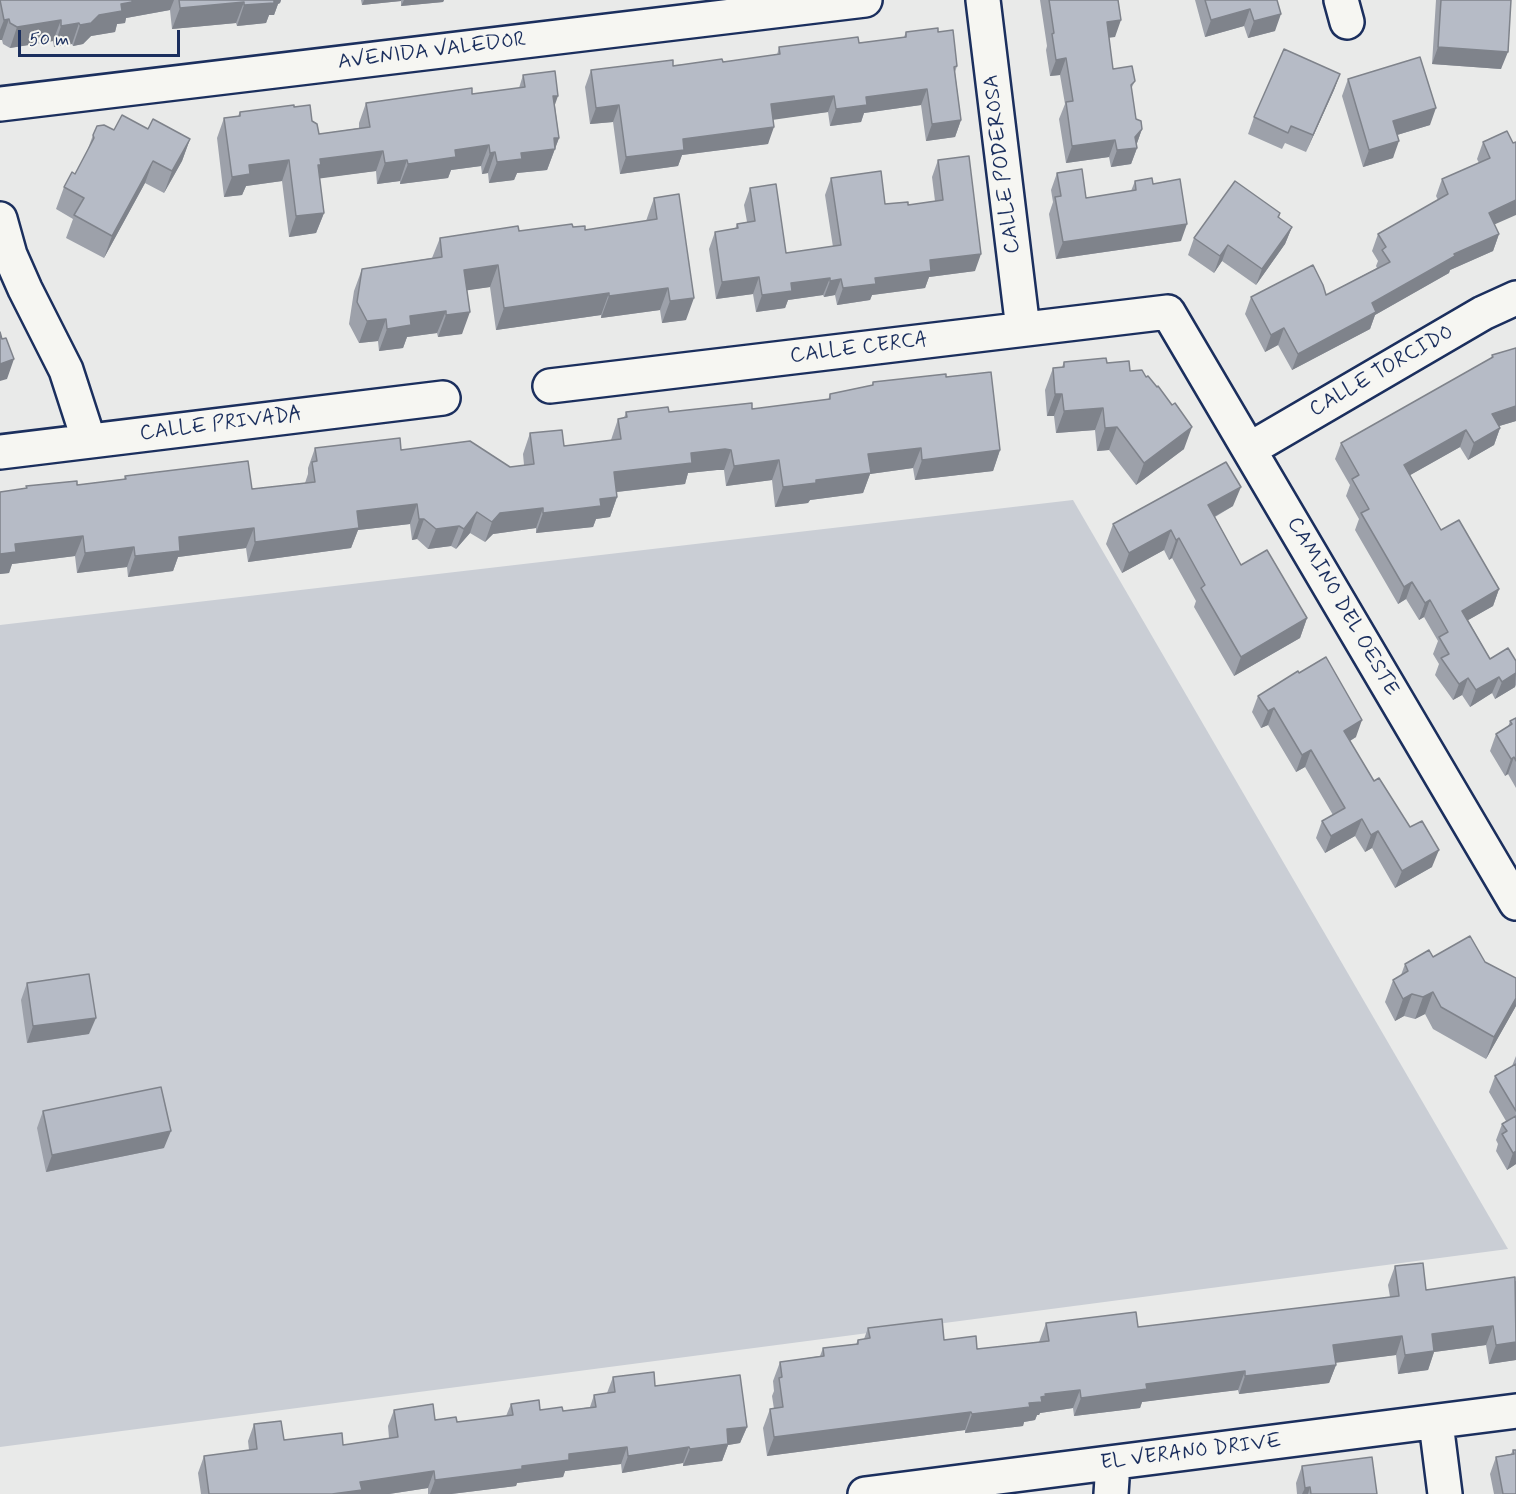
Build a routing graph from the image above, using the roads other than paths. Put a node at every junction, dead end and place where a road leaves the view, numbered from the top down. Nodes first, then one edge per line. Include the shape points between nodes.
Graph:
1 (865, 0) edge
2 (983, 0) edge
3 (0, 104) edge
4 (0, 219) edge
5 (1516, 298) edge
6 (1168, 312) joint
7 (1023, 329) junction
8 (550, 386) dead end
9 (443, 398) dead end
10 (88, 441) junction
11 (1250, 449) junction
12 (0, 452) edge
13 (1516, 903) edge
14 (1516, 1411) edge
15 (1436, 1423) junction
16 (1112, 1479) edge
17 (865, 1494) edge
18 (1445, 1494) edge

1 - 3 street, AVENIDA VALEDOR
2 - 7 street, CALLE PODEROSA
4 - 10 street via 15,267 66,370
5 - 11 street, CALLE TORCIDO via 1483,313
6 - 7 street, CALLE CERCA
6 - 11 street, CAMINO DEL OESTE
7 - 8 street, CALLE CERCA
9 - 10 street, CALLE PRIVADA
10 - 12 street, CALLE PRIVADA
11 - 13 street, CAMINO DEL OESTE
14 - 15 street, EL VERANO DRIVE
15 - 16 street, EL VERANO DRIVE
15 - 18 street
16 - 17 street, EL VERANO DRIVE

